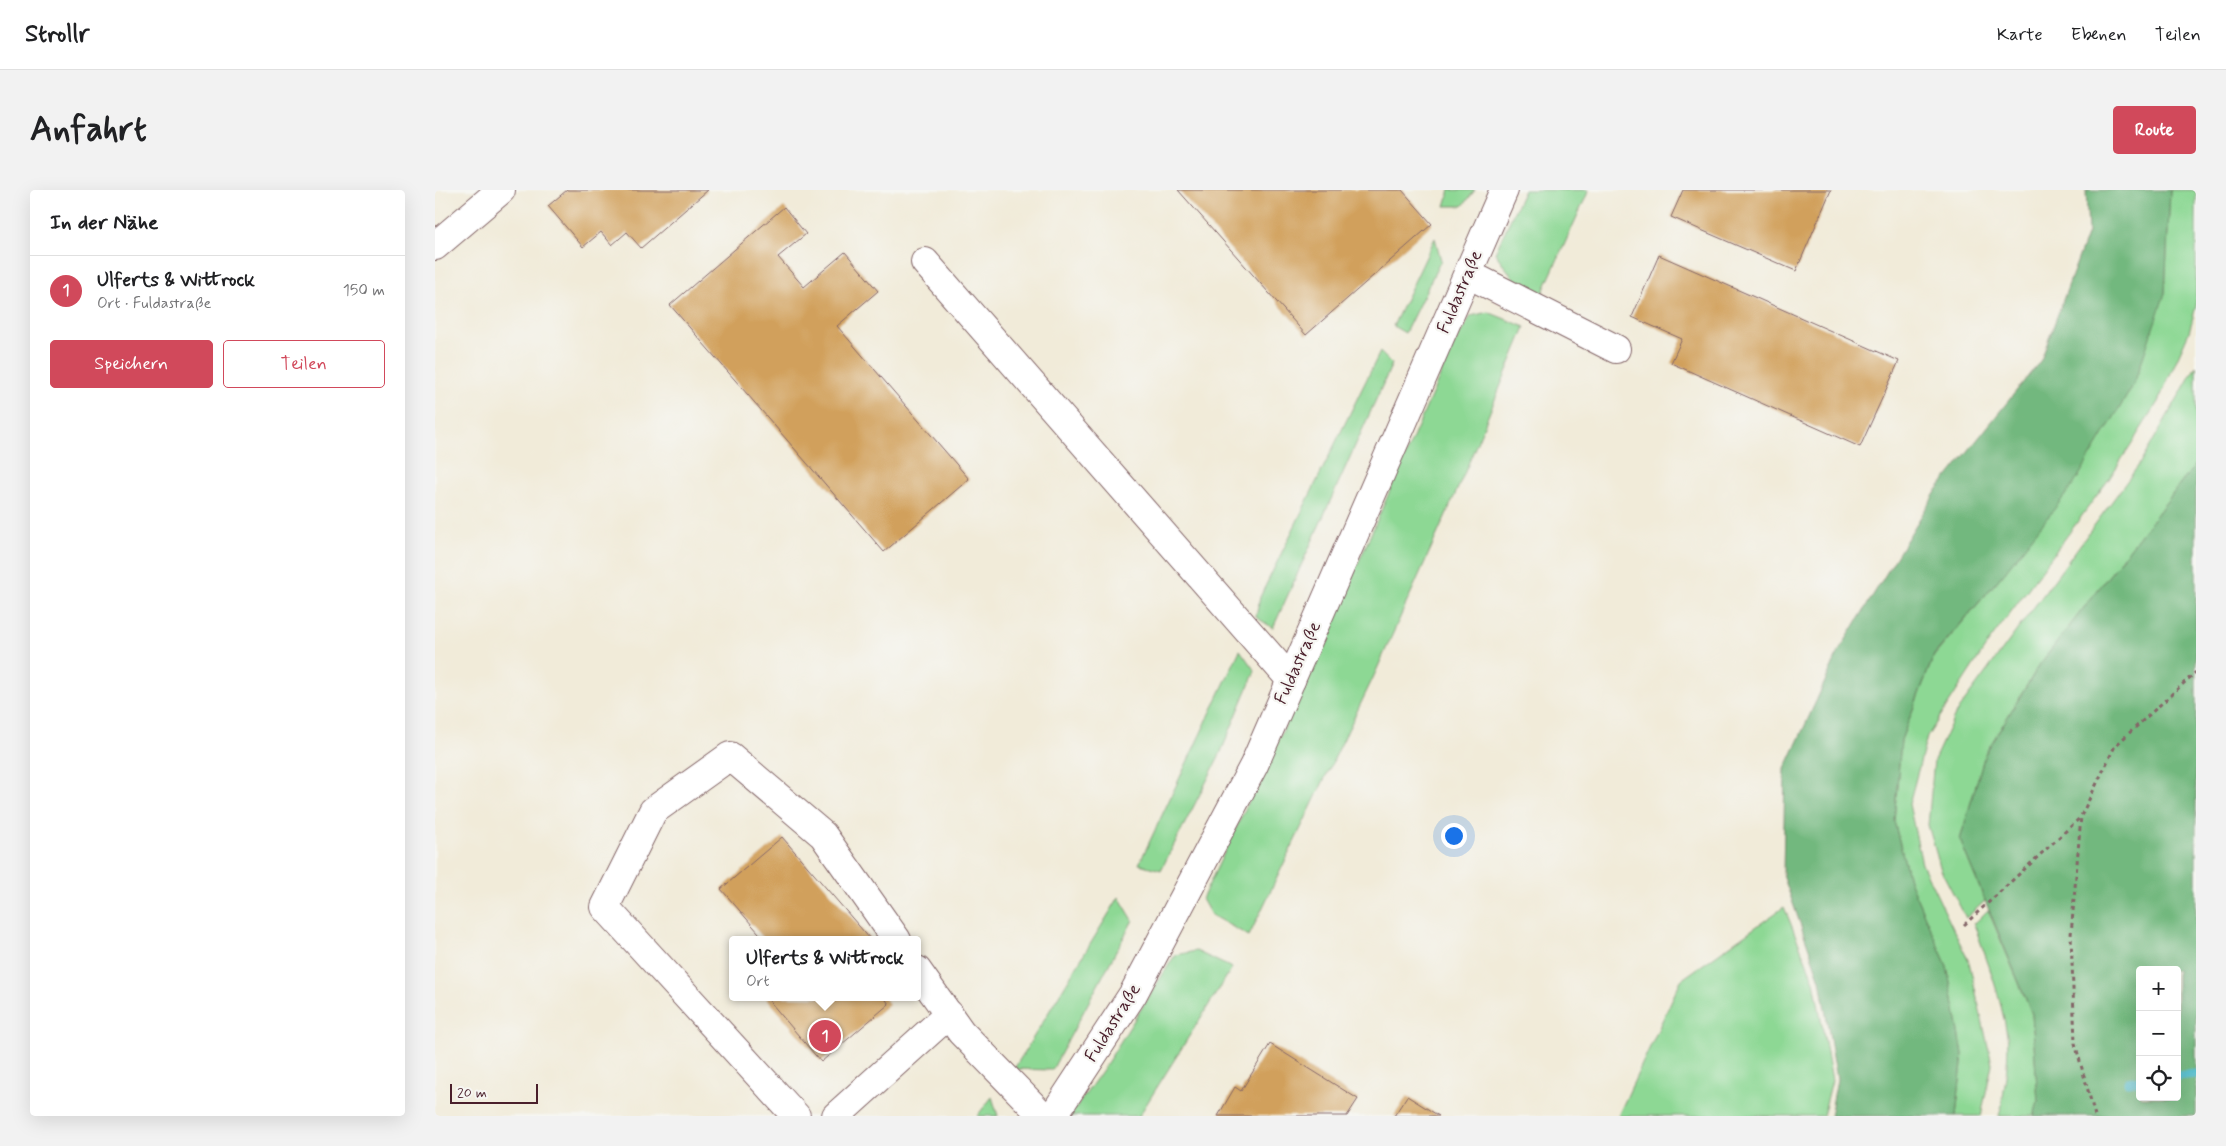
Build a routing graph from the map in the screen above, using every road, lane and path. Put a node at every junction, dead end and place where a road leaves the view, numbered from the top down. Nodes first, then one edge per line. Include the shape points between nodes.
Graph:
1 (501, 190) edge
2 (1504, 190) edge
3 (435, 246) edge
4 (925, 262) dead end
5 (1468, 274) junction
6 (1616, 349) dead end
7 (2196, 672) edge
8 (1291, 680) junction
9 (2081, 816) junction
10 (1964, 925) dead end
11 (894, 936) edge
12 (921, 976) edge
13 (949, 1014) junction
14 (797, 1116) edge
15 (836, 1116) edge
16 (1043, 1116) edge
17 (1053, 1116) edge
18 (2095, 1116) edge

1 - 3 street
2 - 5 street, Fuldastraße
4 - 8 street
5 - 6 street
5 - 8 street, Fuldastraße
7 - 9 path via 2115,746
8 - 17 street, Fuldastraße via 1253,765 1133,994
9 - 10 path
9 - 18 path via 2071,936 2075,1043
11 - 14 street via 823,835 730,756 653,811 605,907
12 - 13 street
13 - 15 street
13 - 16 street via 961,1032

